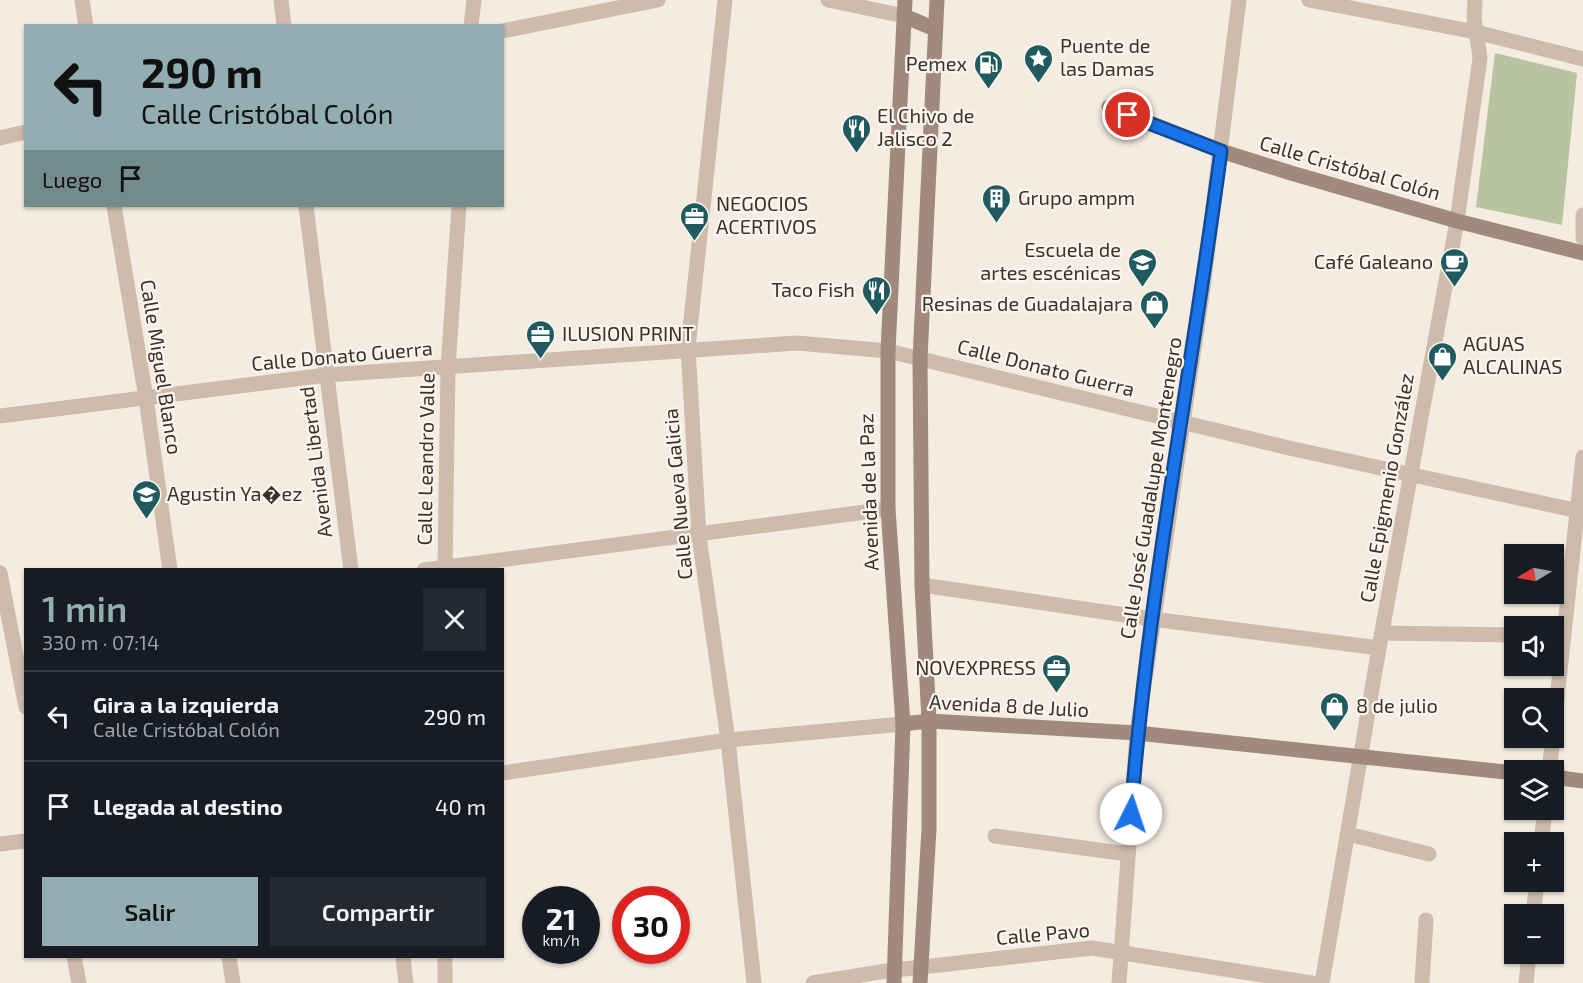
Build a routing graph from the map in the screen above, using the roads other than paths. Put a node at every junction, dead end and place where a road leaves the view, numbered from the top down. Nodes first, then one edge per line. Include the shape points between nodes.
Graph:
1 (82, 0) edge
2 (281, 0) edge
3 (474, 0) edge
4 (658, 0) edge
5 (725, 0) edge
6 (828, 0) edge
7 (937, 0) edge
8 (1239, 0) edge
9 (1310, 0) edge
10 (1475, 0) edge
11 (905, 8) edge
12 (86, 24) edge
13 (284, 24) edge
14 (471, 24) edge
15 (935, 29) junction
16 (504, 31) edge
17 (1476, 32) junction
18 (1583, 59) edge
19 (1109, 107) dead end
20 (24, 132) edge
21 (0, 138) edge
22 (1221, 151) junction
23 (114, 207) edge
24 (306, 207) edge
25 (459, 207) edge
26 (1583, 214) edge
27 (1457, 221) junction
28 (1583, 238) edge
29 (1583, 253) edge
30 (688, 348) junction
31 (888, 351) junction
32 (920, 358) junction
33 (448, 368) junction
34 (327, 375) junction
35 (146, 398) junction
36 (0, 416) edge
37 (1181, 423) junction
38 (1583, 457) edge
39 (1411, 474) junction
40 (888, 509) junction
41 (1580, 511) edge
42 (699, 536) junction
43 (170, 568) edge
44 (351, 568) edge
45 (444, 568) edge
46 (452, 568) edge
47 (0, 573) edge
48 (922, 585) junction
49 (1152, 619) junction
50 (24, 620) edge
51 (5, 623) edge
52 (1504, 635) edge
53 (1381, 640) junction
54 (1559, 688) edge
55 (24, 699) edge
56 (929, 721) junction
57 (903, 724) junction
58 (1137, 733) junction
59 (728, 740) junction
60 (1360, 757) junction
61 (1504, 772) edge
62 (504, 773) edge
63 (1564, 778) edge
64 (1583, 781) edge
65 (1348, 834) junction
66 (995, 836) dead end
67 (24, 841) edge
68 (0, 844) edge
69 (1128, 854) junction
70 (1429, 854) dead end
71 (1426, 920) dead end
72 (1120, 953) junction
73 (74, 958) edge
74 (229, 958) edge
75 (403, 958) edge
76 (445, 958) edge
77 (1528, 964) edge
78 (922, 967) junction
79 (895, 977) edge
80 (79, 983) edge
81 (232, 983) edge
82 (406, 983) edge
83 (445, 983) edge
84 (754, 983) edge
85 (813, 983) edge
86 (920, 983) edge
87 (1119, 983) edge
88 (1312, 983) edge
89 (1323, 983) edge
90 (1422, 983) edge
91 (1526, 983) edge

1 - 12 street
2 - 13 street
3 - 14 street
4 - 16 street
5 - 30 street, Calle Nueva Galicia
6 - 11 street
7 - 15 street
8 - 22 street, Calle José Guadalupe Montenegro
9 - 17 street
10 - 17 street, Calle Epigmenio González
11 - 15 street
11 - 31 street, Avenida de la Paz
15 - 32 street
17 - 18 street
17 - 27 street, Calle Epigmenio González via 1480,58
19 - 22 street, Calle Cristóbal Colón
20 - 21 street
22 - 27 street, Calle Cristóbal Colón
22 - 37 street, Calle José Guadalupe Montenegro
23 - 35 street, Calle Miguel Blanco
24 - 34 street, Avenida Libertad
25 - 33 street, Calle Leandro Valle
26 - 28 street
27 - 29 street, Calle Cristóbal Colón
27 - 39 street, Calle Epigmenio González
30 - 31 street, Calle Donato Guerra via 797,343
30 - 33 street, Calle Donato Guerra
30 - 42 street, Calle Nueva Galicia
31 - 32 street, Calle Donato Guerra
31 - 40 street, Avenida de la Paz
32 - 37 street, Calle Donato Guerra
32 - 48 street
33 - 34 street, Calle Donato Guerra
33 - 45 street, Calle Leandro Valle
34 - 35 street, Calle Donato Guerra
34 - 44 street, Avenida Libertad
35 - 36 street, Calle Donato Guerra
35 - 43 street, Calle Miguel Blanco
37 - 39 street, Calle Donato Guerra
37 - 49 street, Calle José Guadalupe Montenegro
38 - 41 street
39 - 41 street, Calle Donato Guerra
39 - 53 street, Calle Epigmenio González
40 - 42 street
40 - 57 street, Avenida de la Paz
41 - 54 street
42 - 46 street
42 - 59 street, Calle Nueva Galicia
47 - 51 street
48 - 49 street
48 - 56 street
49 - 53 street
49 - 58 street, Calle José Guadalupe Montenegro
50 - 51 street
51 - 55 street
52 - 53 street
53 - 60 street, Calle Epigmenio González
56 - 57 street, Avenida 8 de Julio
56 - 58 street, Avenida 8 de Julio
56 - 78 street via 929,828
57 - 59 street, Avenida 8 de Julio
57 - 79 street, Avenida de la Paz
58 - 60 street, Avenida 8 de Julio
58 - 69 street, Calle José Guadalupe Montenegro
59 - 62 street, Avenida 8 de Julio
59 - 84 street, Calle Nueva Galicia
60 - 61 street, Avenida 8 de Julio
60 - 65 street, Calle Epigmenio González
63 - 64 street
65 - 70 street
65 - 89 street, Calle Epigmenio González
66 - 69 street
67 - 68 street
69 - 72 street, Calle José Guadalupe Montenegro
71 - 90 street
72 - 78 street, Calle Pavo via 1075,949
72 - 87 street, Calle José Guadalupe Montenegro
72 - 88 street, Calle Pavo
73 - 80 street
74 - 81 street
75 - 82 street
76 - 83 street
77 - 91 street
78 - 79 street, Calle Pavo
78 - 86 street
79 - 85 street, Calle Pavo

